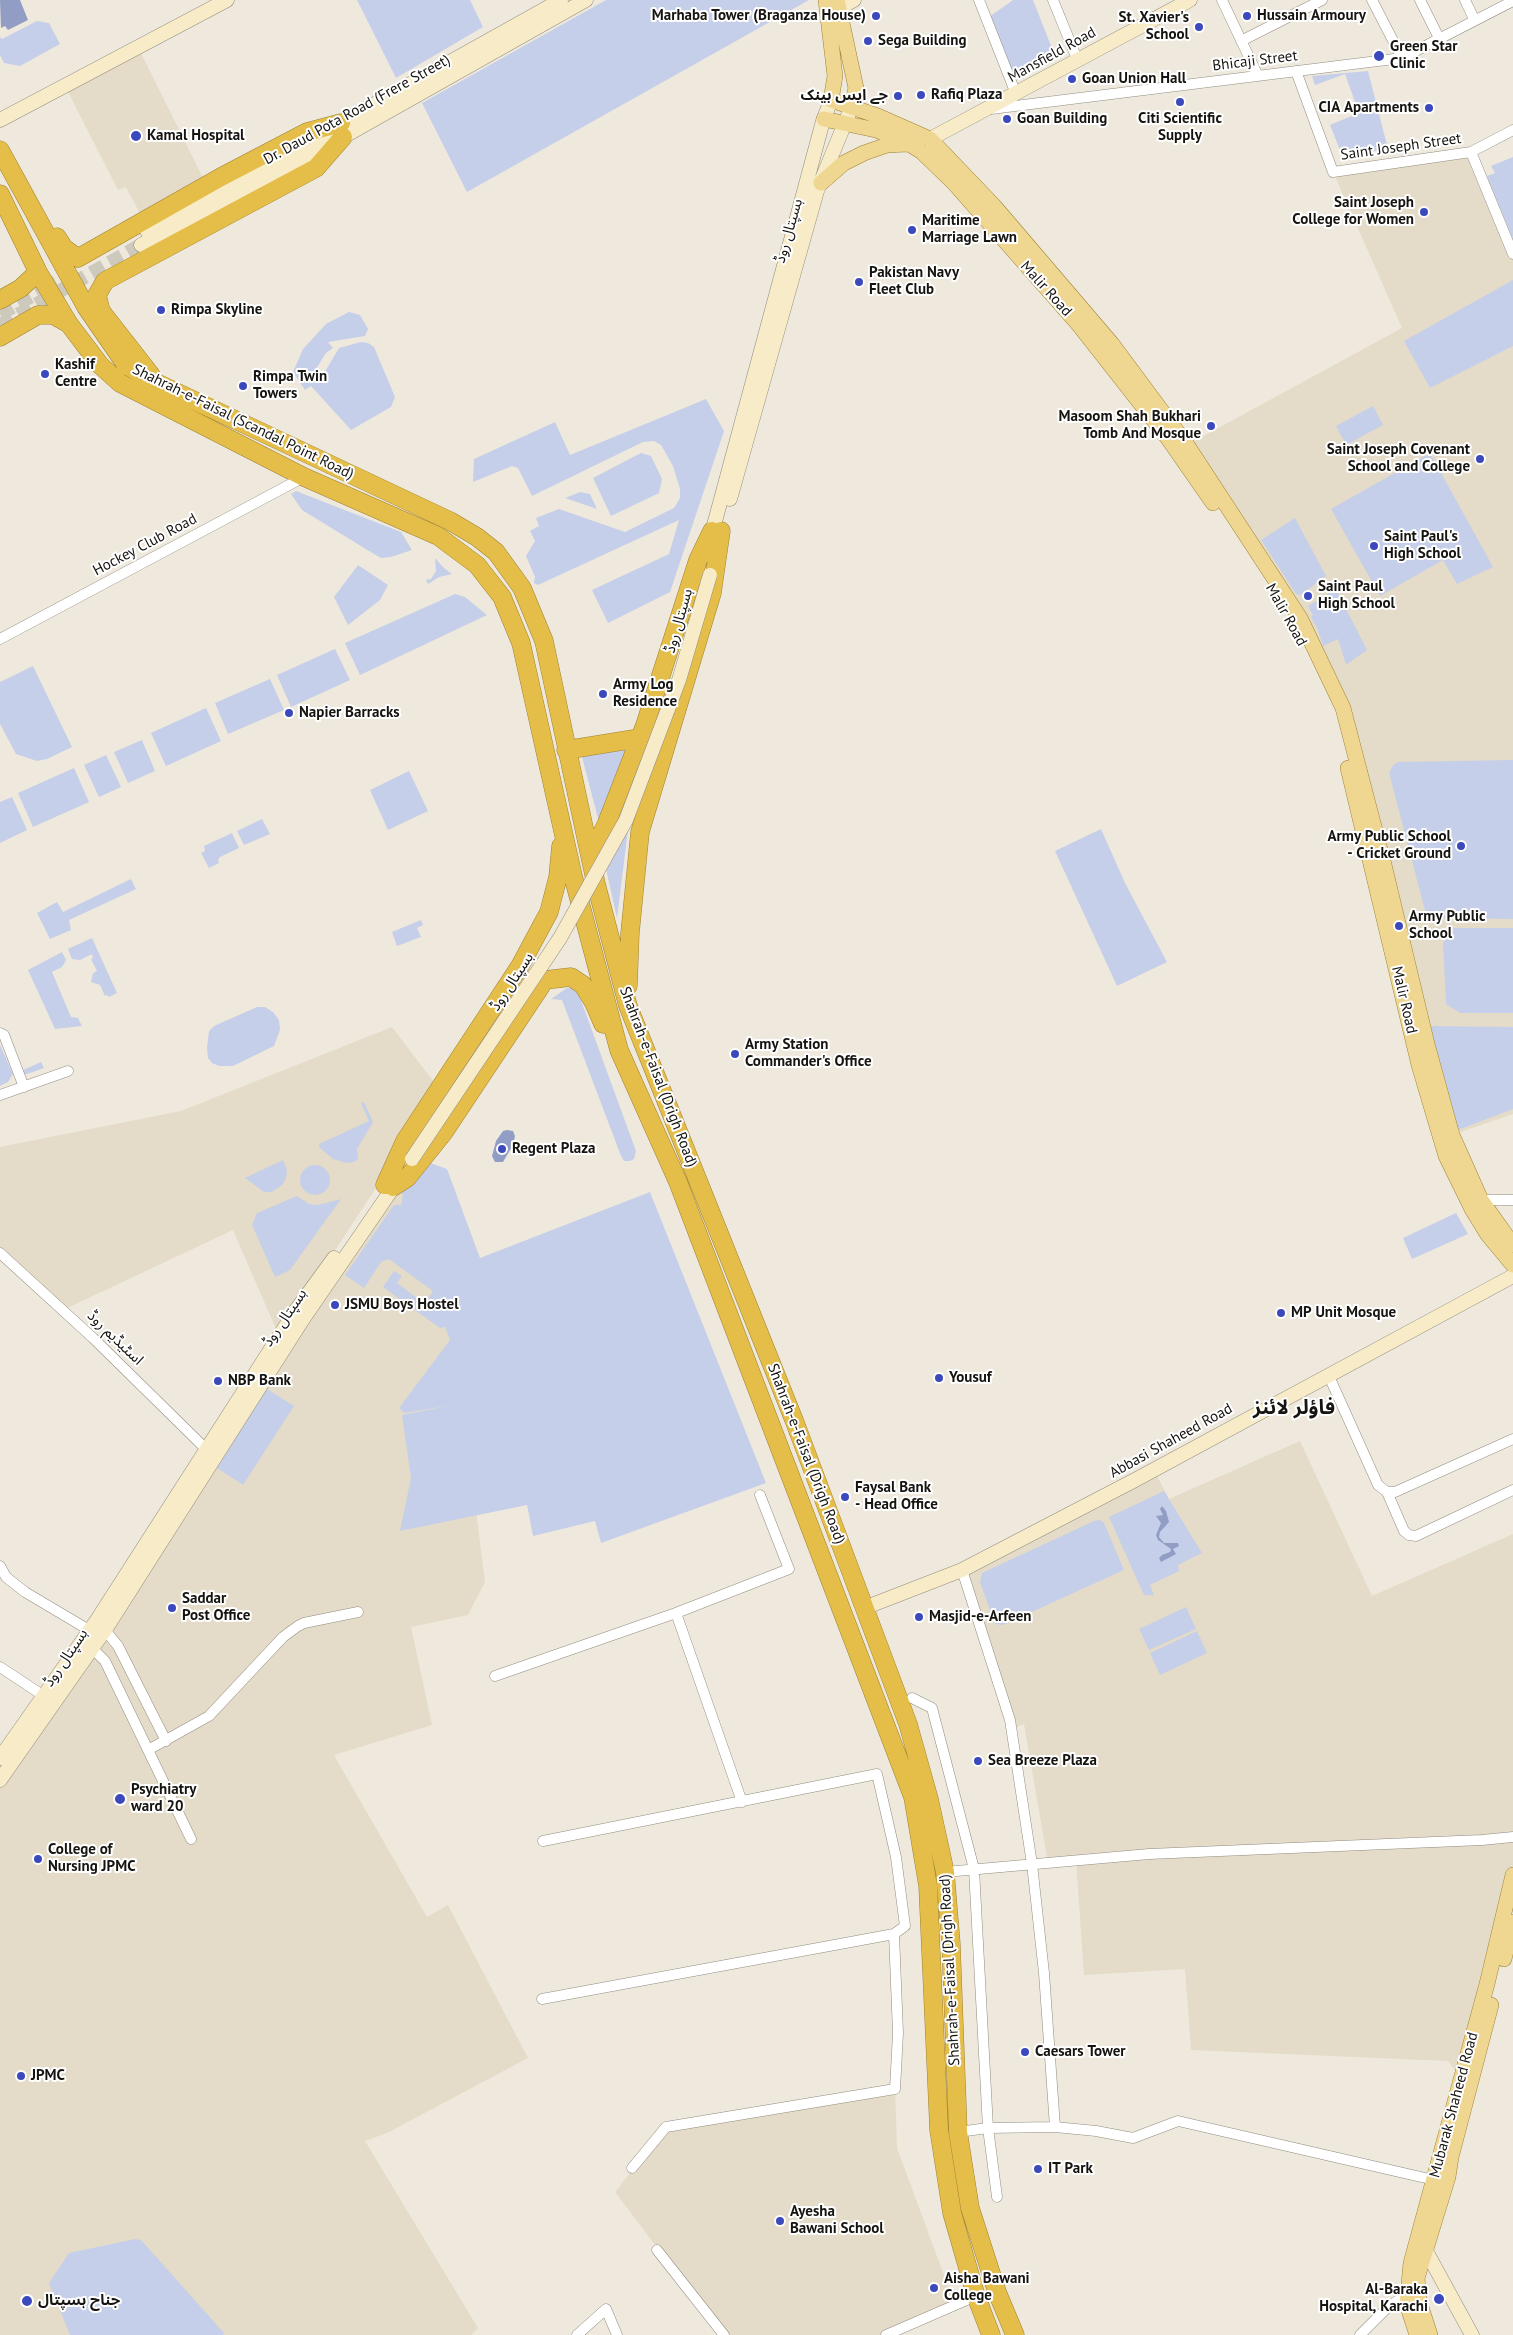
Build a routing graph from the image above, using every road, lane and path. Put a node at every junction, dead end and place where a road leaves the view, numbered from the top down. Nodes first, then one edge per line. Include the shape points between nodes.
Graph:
1 (227, 0) edge
2 (560, 0) edge
3 (586, 0) edge
4 (826, 0) edge
5 (854, 0) edge
6 (979, 0) edge
7 (1052, 0) edge
8 (1190, 0) edge
9 (1222, 0) edge
10 (1322, 0) edge
11 (1372, 0) edge
12 (1420, 0) edge
13 (1465, 0) edge
14 (1513, 0) edge
15 (838, 4) edge
16 (1474, 20) junction
17 (1439, 38) junction
18 (1241, 41) junction
19 (1402, 58) junction
20 (1076, 60) junction
21 (1296, 71) junction
22 (1258, 76) junction
23 (1016, 94) junction
24 (831, 100) junction
25 (852, 106) junction
26 (987, 109) junction
27 (824, 119) junction
28 (0, 120) edge
29 (845, 123) junction
30 (342, 130) junction
31 (1513, 130) edge
32 (930, 139) junction
33 (911, 143) junction
34 (0, 150) edge
35 (1471, 152) junction
36 (821, 183) junction
37 (20, 186) junction
38 (0, 194) edge
39 (139, 241) tunnel mouth
40 (1513, 254) edge
41 (78, 258) junction
42 (38, 272) junction
43 (97, 295) junction
44 (0, 300) edge
45 (69, 324) junction
46 (0, 337) edge
47 (157, 383) junction
48 (304, 477) junction
49 (716, 531) junction
50 (522, 588) joint
51 (502, 597) joint
52 (0, 639) edge
53 (640, 738) junction
54 (566, 750) junction
55 (643, 823) junction
56 (563, 825) junction
57 (606, 825) junction
58 (590, 856) junction
59 (628, 1006) junction
60 (0, 1033) edge
61 (619, 1050) junction
62 (68, 1071) dead end
63 (24, 1087) junction
64 (0, 1095) edge
65 (389, 1186) junction
66 (1481, 1200) junction
67 (1513, 1200) edge
68 (1513, 1245) edge
69 (0, 1253) edge
70 (1513, 1264) edge
71 (1513, 1276) edge
72 (1328, 1374) junction
73 (1513, 1439) edge
74 (206, 1448) junction
75 (1513, 1490) edge
76 (1386, 1492) junction
77 (760, 1494) dead end
78 (0, 1566) edge
79 (962, 1570) junction
80 (864, 1608) junction
81 (358, 1612) dead end
82 (676, 1613) junction
83 (89, 1630) junction
84 (104, 1630) junction
85 (92, 1648) junction
86 (0, 1667) edge
87 (495, 1676) dead end
88 (44, 1696) junction
89 (912, 1698) dead end
90 (166, 1741) junction
91 (148, 1750) junction
92 (0, 1758) edge
93 (0, 1780) edge
94 (742, 1802) junction
95 (1513, 1836) edge
96 (191, 1839) dead end
97 (543, 1841) dead end
98 (1032, 1864) junction
99 (974, 1869) junction
100 (945, 1872) junction
101 (1513, 1875) edge
102 (1513, 1922) edge
103 (894, 1934) junction
104 (542, 1999) dead end
105 (1055, 2127) junction
106 (988, 2128) junction
107 (958, 2132) junction
108 (632, 2168) dead end
109 (1434, 2180) junction
110 (997, 2197) dead end
111 (1421, 2245) junction
112 (658, 2250) dead end
113 (1411, 2292) junction
114 (976, 2296) junction
115 (577, 2335) edge
116 (617, 2335) edge
117 (724, 2335) edge
118 (886, 2335) edge
119 (991, 2335) edge
120 (1015, 2335) edge
121 (1360, 2335) edge
122 (1418, 2335) edge
123 (1430, 2335) edge
124 (1472, 2335) edge

1 - 28 main road
2 - 30 main road, Dr. Daud Pota Road (Frere Street)
3 - 30 main road, Dr. Daud Pota Road (Frere Street)
4 - 24 main road via 835,76
5 - 15 main road
6 - 23 street
7 - 20 street
8 - 20 main road, Mansfield Road
9 - 18 street
10 - 18 street
11 - 19 street
12 - 17 street
13 - 16 street
14 - 16 street, Bhicaji Street
15 - 25 main road via 856,88
16 - 17 street, Bhicaji Street
17 - 19 street, Bhicaji Street
18 - 22 street
19 - 21 street, Bhicaji Street
20 - 23 main road, Mansfield Road
21 - 22 street, Bhicaji Street
21 - 35 street, Saint Joseph Street via 1333,172
22 - 26 street, Bhicaji Street
23 - 26 main road, Mansfield Road
24 - 25 main road, Malir Road
24 - 27 main road, ہسپتال روڈ
25 - 29 main road, ہسپتال روڈ
25 - 32 main road, Malir Road
26 - 32 main road, Mansfield Road
27 - 29 main road, Malir Road
27 - 49 main road, ہسپتال روڈ
29 - 33 main road, Malir Road
29 - 36 main road, ہسپتال روڈ
30 - 39 main road, Dr. Daud Pota Road (Frere Street)
30 - 41 highway via 307,132
30 - 43 highway via 316,168 105,281
31 - 35 street
32 - 66 main road, Malir Road via 995,207 1105,337 1187,445 1300,618 1343,708 1444,1109 1462,1161
33 - 36 main road via 864,152
33 - 70 main road, Malir Road via 954,183 1125,383 1240,537 1284,608 1334,712 1419,1065 1446,1156 1472,1209 1492,1241
34 - 37 highway, Shahrah-e-Faisal (Scandal Point Road)
35 - 40 street, Saint Joseph Street
36 - 49 main road, ہسپتال روڈ
37 - 41 highway via 48,220 64,248
37 - 47 highway, Shahrah-e-Faisal (Scandal Point Road) via 86,307 126,365
38 - 42 highway, Shahrah-e-Faisal (Scandal Point Road)
41 - 43 highway via 74,266 77,278 86,289
42 - 44 highway via 21,288
42 - 45 highway, Shahrah-e-Faisal (Scandal Point Road)
43 - 47 highway via 101,311
45 - 46 highway via 54,315 38,315
45 - 48 highway, Shahrah-e-Faisal (Scandal Point Road) via 100,365 120,383
47 - 50 highway, Shahrah-e-Faisal (Scandal Point Road) via 450,521 496,552
48 - 51 highway, Shahrah-e-Faisal (Scandal Point Road) via 438,536 477,565
48 - 52 street, Hockey Club Road
49 - 53 highway via 698,560
49 - 55 highway via 712,594
49 - 65 main road, ہسپتال روڈ, bridge via 679,680 626,820 560,938
50 - 54 highway, Shahrah-e-Faisal (Drigh Road) via 544,642
51 - 56 highway, Shahrah-e-Faisal (Drigh Road) via 521,643
53 - 54 highway
53 - 57 highway
54 - 58 highway, Shahrah-e-Faisal (Drigh Road)
55 - 57 highway
55 - 59 highway via 630,933
56 - 61 highway, Shahrah-e-Faisal (Drigh Road) via 573,876
56 - 65 highway via 558,877 550,912 520,966 405,1141
57 - 58 highway
58 - 59 highway, Shahrah-e-Faisal (Drigh Road)
59 - 80 highway, Shahrah-e-Faisal (Drigh Road) via 794,1420
60 - 63 street via 4,1035
61 - 65 highway via 583,985 571,977 545,980 444,1132 407,1178
61 - 114 highway, Shahrah-e-Faisal (Drigh Road) via 678,1182 913,1796 928,1886 939,2130 952,2213
62 - 63 street
63 - 64 street
65 - 74 main road, ہسپتال روڈ via 294,1313
65 - 84 main road, ہسپتال روڈ
66 - 67 street
66 - 68 main road, Malir Road
69 - 74 street, اسٹیڈیم روڈ
71 - 72 main road, Abbasi Shaheed Road
72 - 76 street via 1378,1485
72 - 79 main road, Abbasi Shaheed Road
73 - 76 street via 1395,1492
74 - 83 main road, ہسپتال روڈ
75 - 76 street via 1416,1536 1404,1531
77 - 82 street via 788,1569
78 - 83 street via 6,1577 25,1592
79 - 80 main road, Abbasi Shaheed Road
79 - 98 street via 1010,1720
80 - 100 highway, Shahrah-e-Faisal (Drigh Road) via 908,1724
81 - 90 street via 298,1626 283,1637 219,1708
82 - 87 street
82 - 94 street
83 - 88 main road, ہسپتال روڈ
84 - 85 main road, ہسپتال روڈ
84 - 90 street via 118,1646
85 - 91 street via 105,1661
85 - 93 main road, ہسپتال روڈ
86 - 88 street
88 - 92 main road, ہسپتال روڈ
89 - 99 street via 932,1708
90 - 91 street
91 - 96 street
94 - 97 street
94 - 103 street via 877,1774 896,1857 906,1926
95 - 98 street via 1149,1854
98 - 99 street
98 - 105 street
99 - 100 street
99 - 106 street
100 - 107 highway, Shahrah-e-Faisal (Drigh Road)
101 - 109 main road, Mubarak Shaheed Road
102 - 111 main road, Mubarak Shaheed Road via 1448,2177
103 - 104 street
103 - 108 street via 898,2033 895,2090 666,2128
105 - 106 street
105 - 109 street via 1134,2138 1178,2121
106 - 107 street
106 - 110 street
107 - 120 highway, Shahrah-e-Faisal (Drigh Road) via 970,2208 997,2292
109 - 111 main road, Mubarak Shaheed Road
111 - 113 main road, Mubarak Shaheed Road
111 - 124 main road
112 - 117 street
113 - 121 street via 1388,2307
113 - 122 main road, Mubarak Shaheed Road via 1409,2313
113 - 123 main road, Mubarak Shaheed Road
114 - 118 street
114 - 119 highway, Shahrah-e-Faisal (Drigh Road)
115 - 116 street via 606,2309

